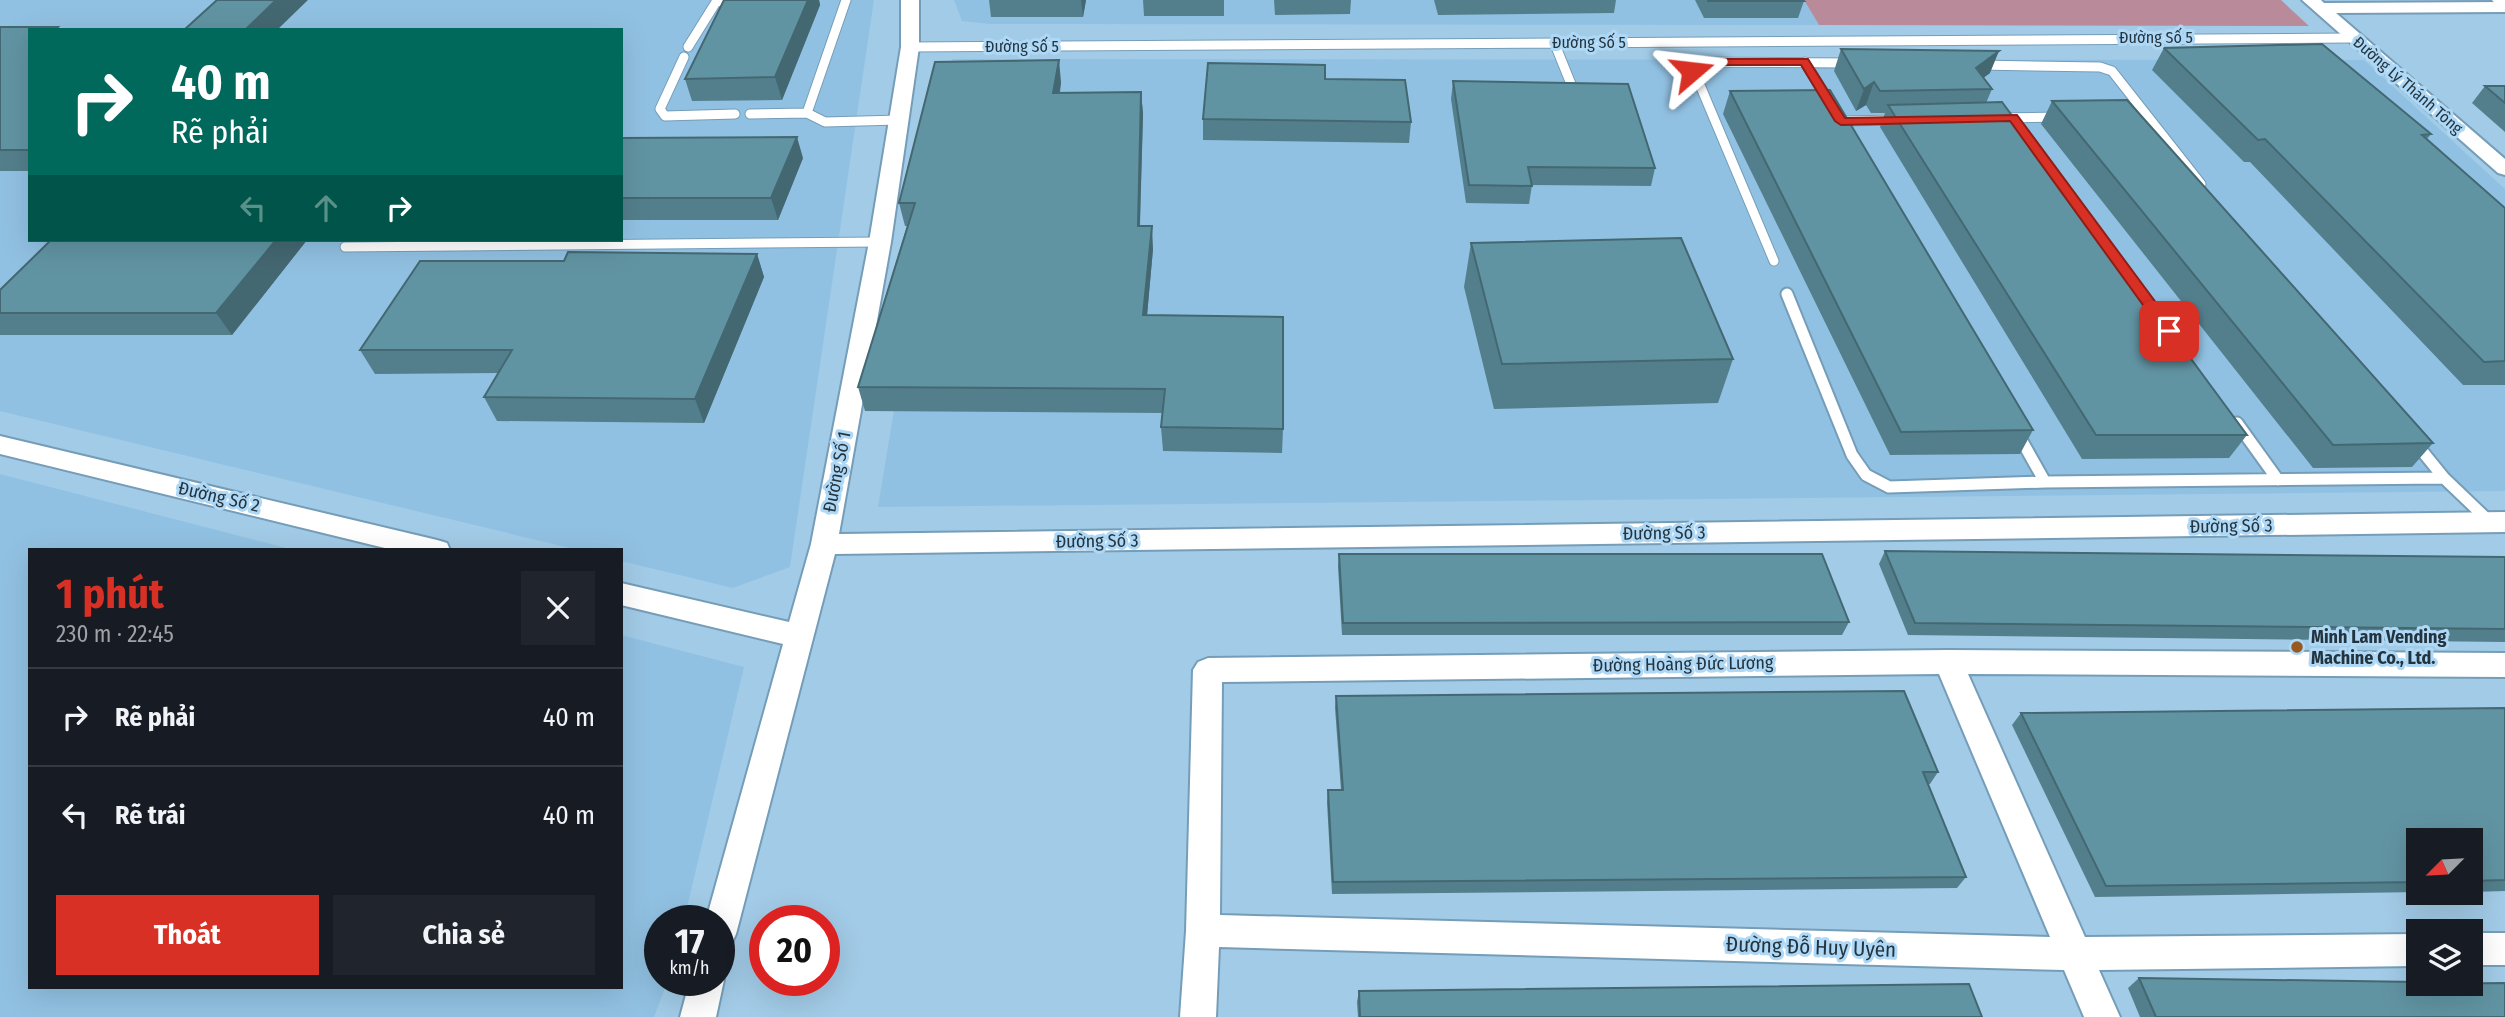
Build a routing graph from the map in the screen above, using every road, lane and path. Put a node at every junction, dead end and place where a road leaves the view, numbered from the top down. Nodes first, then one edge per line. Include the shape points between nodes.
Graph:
1 (730, 0) edge
2 (846, 0) edge
3 (910, 0) edge
4 (2315, 4) edge
5 (2505, 7) edge
6 (2353, 38) junction
7 (1555, 42) junction
8 (688, 47) dead end
9 (910, 47) junction
10 (684, 57) dead end
11 (1805, 62) junction
12 (1858, 63) edge
13 (1965, 64) edge
14 (1571, 84) edge
15 (807, 113) junction
16 (735, 114) dead end
17 (750, 114) dead end
18 (2131, 115) edge
19 (2144, 115) junction
20 (2065, 117) edge
21 (1987, 118) edge
22 (2013, 118) junction
23 (899, 120) junction
24 (1907, 120) edge
25 (1841, 121) junction
26 (2021, 129) edge
27 (1848, 133) edge
28 (2505, 169) edge
29 (2206, 189) edge
30 (880, 242) junction
31 (345, 247) dead end
32 (1774, 262) dead end
33 (1787, 294) dead end
34 (2230, 414) edge
35 (2011, 422) edge
36 (2408, 435) edge
37 (0, 445) edge
38 (2444, 478) junction
39 (2278, 480) junction
40 (2045, 482) junction
41 (2498, 522) edge
42 (824, 544) junction
43 (429, 548) edge
44 (623, 594) edge
45 (798, 636) junction
46 (1948, 662) junction
47 (2505, 665) edge
48 (727, 905) edge
49 (1203, 931) junction
50 (2483, 949) edge
51 (2505, 949) edge
52 (2406, 950) edge
53 (2074, 954) junction
54 (703, 996) edge
55 (698, 1017) edge
56 (1198, 1017) edge
57 (2102, 1017) edge

1 - 8 lane via 716,2
2 - 15 lane
3 - 9 street, Đường Số 1
4 - 5 street
4 - 6 street, Đường Lý Thánh Tông
6 - 7 lane, Đường Số 5
6 - 28 street, Đường Lý Thánh Tông
7 - 9 lane, Đường Số 5
7 - 14 lane
9 - 23 street, Đường Số 1
10 - 16 lane via 661,113 665,117
11 - 12 lane
11 - 25 lane
11 - 32 lane via 1696,62 1692,66
13 - 19 lane via 2100,67 2112,71
15 - 17 lane
15 - 23 lane via 825,122
18 - 19 lane
19 - 29 lane
20 - 22 lane
21 - 22 lane
22 - 26 lane
23 - 30 street, Đường Số 1
24 - 25 lane
25 - 27 lane
30 - 31 lane
30 - 42 street, Đường Số 1
33 - 40 lane via 1852,455 1866,475 1889,487
34 - 39 lane
35 - 40 lane
36 - 38 lane
37 - 43 street, Đường Số 2
38 - 39 lane
38 - 41 lane
39 - 40 lane
41 - 42 street, Đường Số 3
42 - 45 street, Đường Số 1
44 - 45 street
45 - 48 street, Đường Số 1
46 - 47 street, Đường Hoàng Đức Lương
46 - 49 street, Đường Hoàng Đức Lương via 1208,670
46 - 53 street
49 - 53 street, Đường Đỗ Huy Uyên
49 - 56 street, Đường Hoàng Đức Lương
50 - 51 street
52 - 53 street, Đường Đỗ Huy Uyên
53 - 57 street
54 - 55 street

